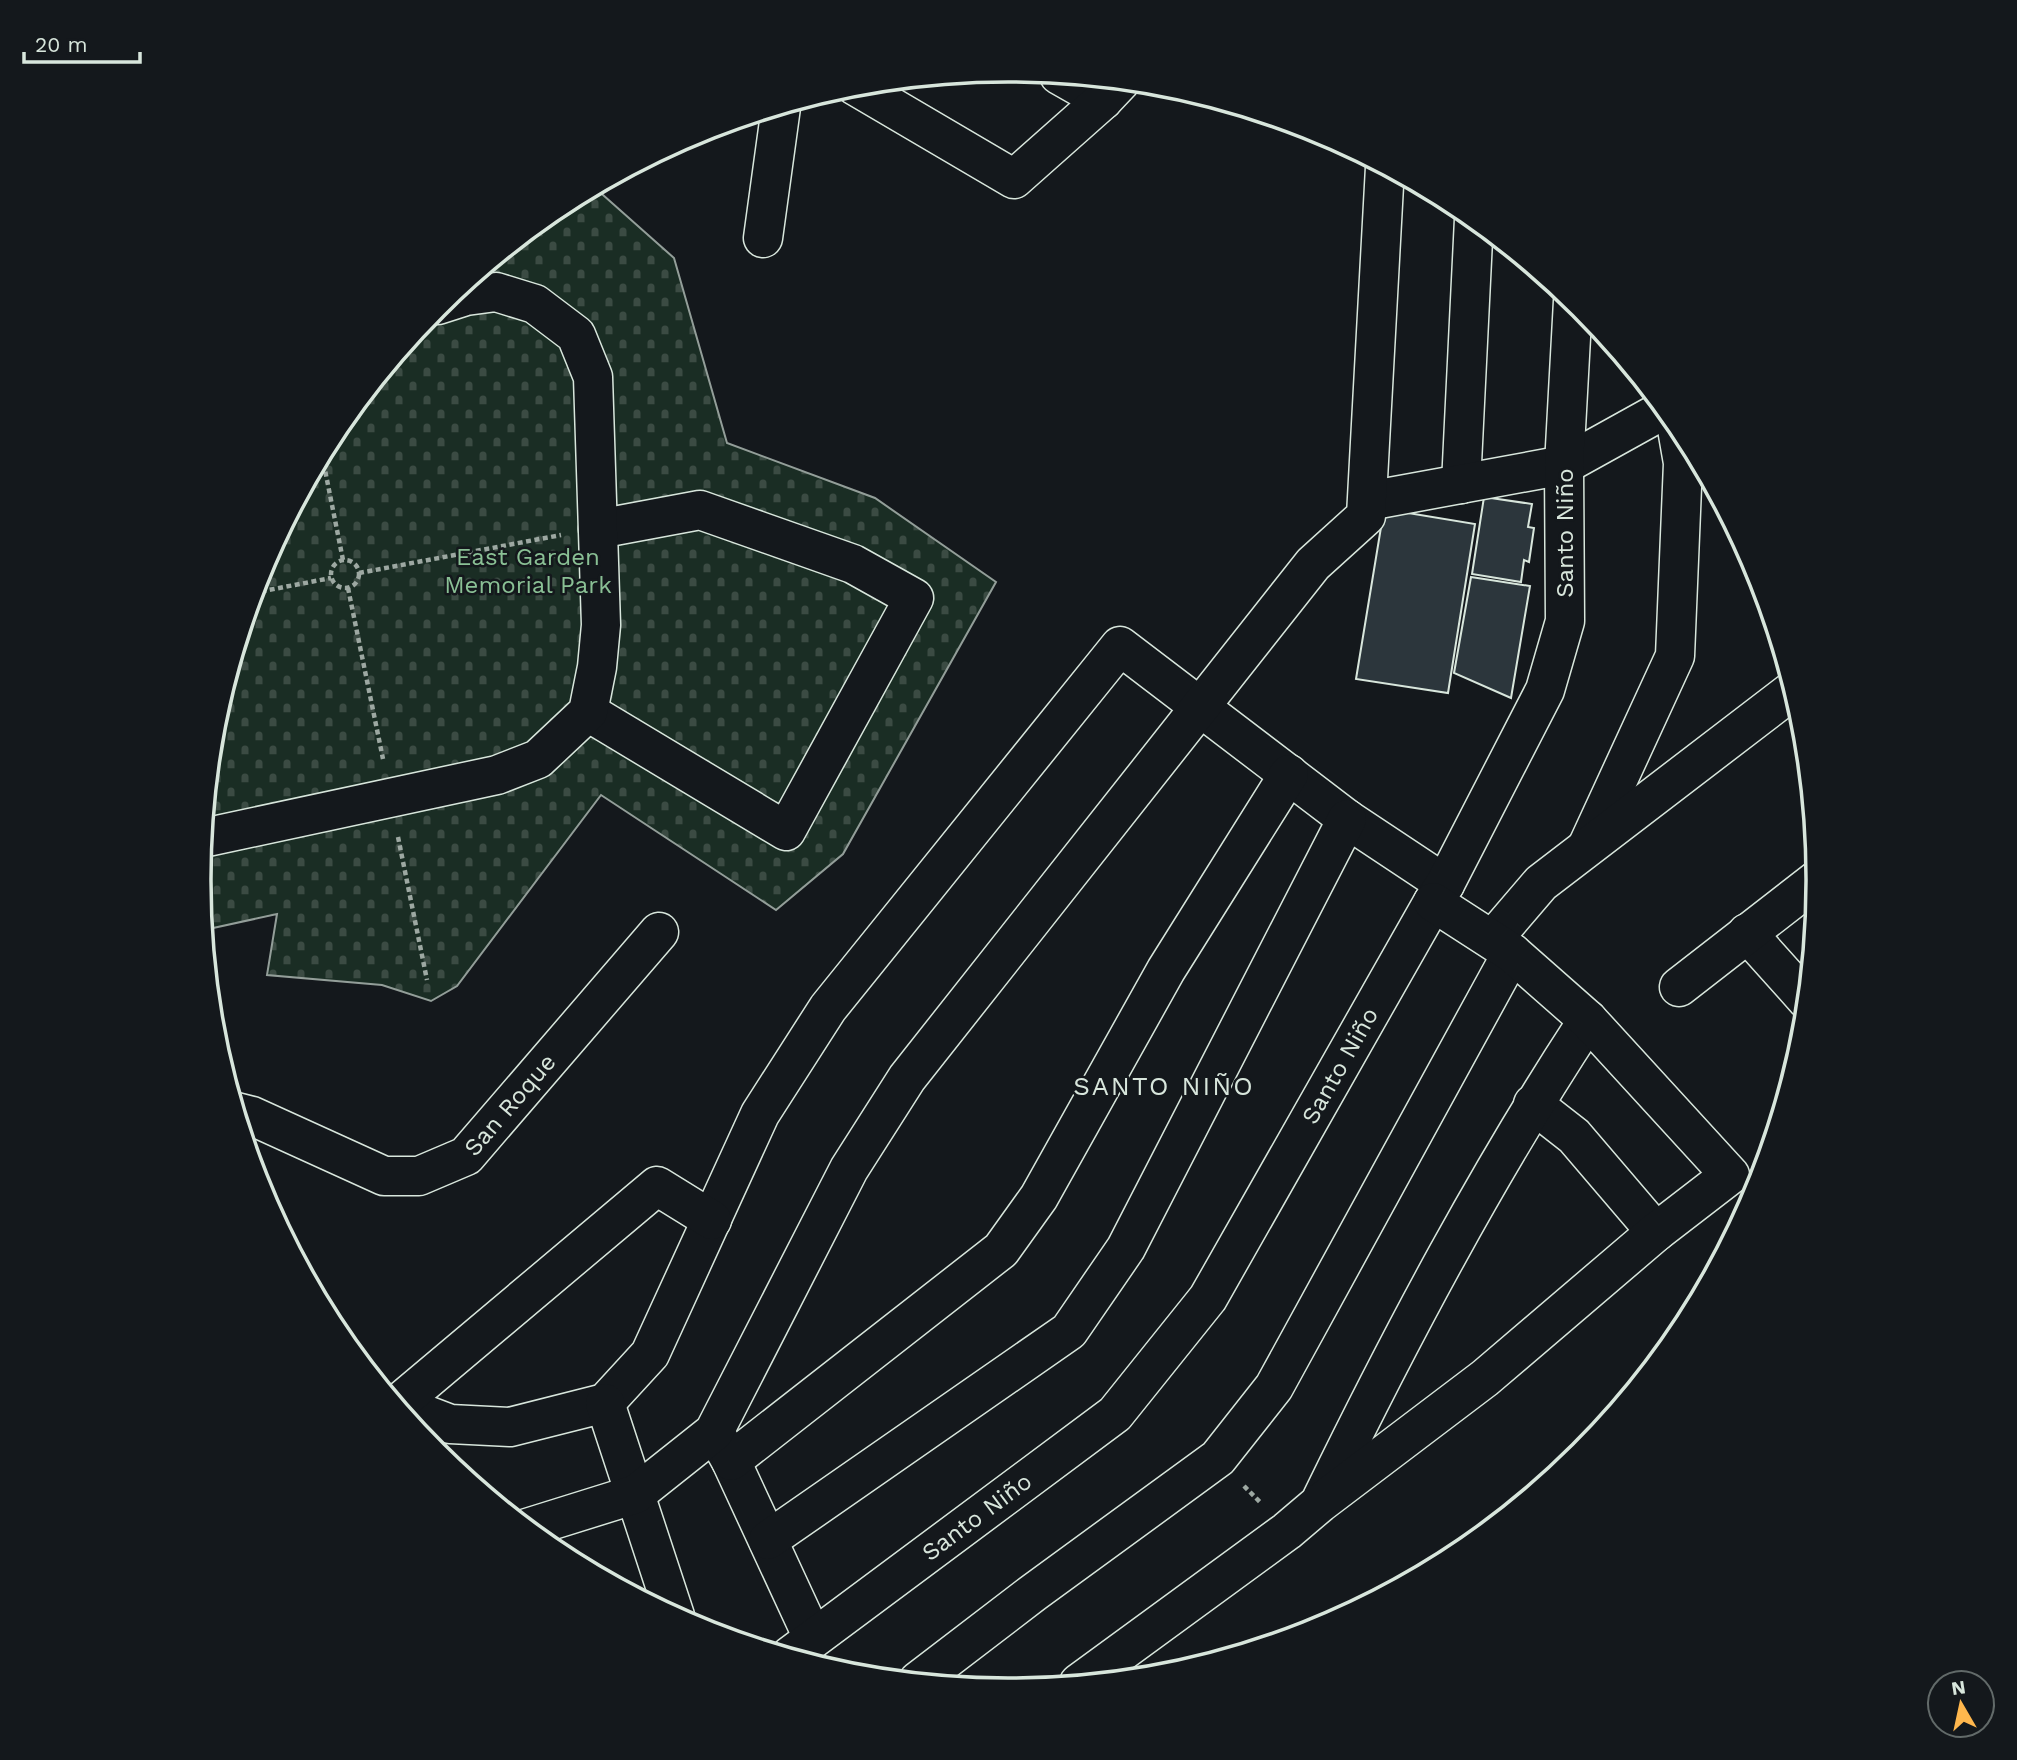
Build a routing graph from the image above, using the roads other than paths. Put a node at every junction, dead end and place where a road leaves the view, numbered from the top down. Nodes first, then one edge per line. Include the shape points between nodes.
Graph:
1 (1112, 91) edge
2 (871, 95) edge
3 (780, 116) edge
4 (1384, 177) edge
5 (1473, 232) edge
6 (763, 238) dead end
7 (465, 296) edge
8 (1572, 315) edge
9 (1656, 414) edge
10 (1681, 452) edge
11 (1564, 465) junction
12 (1461, 484) junction
13 (1368, 501) junction
14 (597, 528) junction
15 (1784, 697) edge
16 (1199, 708) junction
17 (588, 712) junction
18 (1289, 774) junction
19 (1347, 819) junction
20 (212, 836) edge
21 (1587, 847) junction
22 (1806, 888) edge
23 (1439, 893) junction
24 (659, 932) dead end
25 (1747, 933) junction
26 (1503, 946) junction
27 (1679, 987) dead end
28 (1798, 990) edge
29 (1588, 1020) junction
30 (1533, 1104) junction
31 (247, 1115) edge
32 (712, 1220) junction
33 (1656, 1233) junction
34 (403, 1399) edge
35 (606, 1403) junction
36 (413, 1410) edge
37 (722, 1446) junction
38 (636, 1494) junction
39 (1320, 1503) junction
40 (539, 1524) edge
41 (768, 1540) junction
42 (670, 1602) edge
43 (802, 1647) edge
44 (928, 1673) edge
45 (1093, 1673) edge

1 - 2 street via 1014,178
3 - 6 street
4 - 13 street
5 - 12 street
7 - 14 street via 496,292 535,304 576,335 593,377
8 - 11 street, Santo Niño
9 - 11 street
10 - 21 street via 1675,656
11 - 12 street
11 - 23 street, Santo Niño via 1565,621 1545,690
12 - 13 street
13 - 16 street via 1366,516 1313,564
14 - 17 street via 601,625
14 - 17 street via 700,510 853,564 914,598 786,831
15 - 21 street
16 - 18 street
16 - 32 street via 1120,646 828,1008 760,1114
16 - 37 street via 907,1078 849,1169
17 - 20 street via 538,759 497,775
18 - 19 street
18 - 37 street via 1166,970 1040,1197 1000,1250
19 - 23 street
19 - 41 street via 1126,1248 1069,1331
21 - 26 street via 1541,883
22 - 25 street
23 - 26 street
23 - 43 street, Santo Niño via 1208,1298 1115,1414
24 - 31 street, San Roque via 466,1156 419,1176 384,1176
25 - 27 street
25 - 28 street
26 - 29 street
26 - 44 street via 1274,1387 1218,1458
29 - 30 street
29 - 33 street via 1730,1175
30 - 33 street via 1574,1136
30 - 39 street via 1378,1383
32 - 34 street via 657,1186
32 - 35 street via 650,1354
33 - 39 street via 1485,1378
35 - 36 street via 510,1427 450,1424
35 - 38 street
37 - 38 street
37 - 41 street
38 - 40 street
38 - 42 street
39 - 45 street
41 - 43 street

